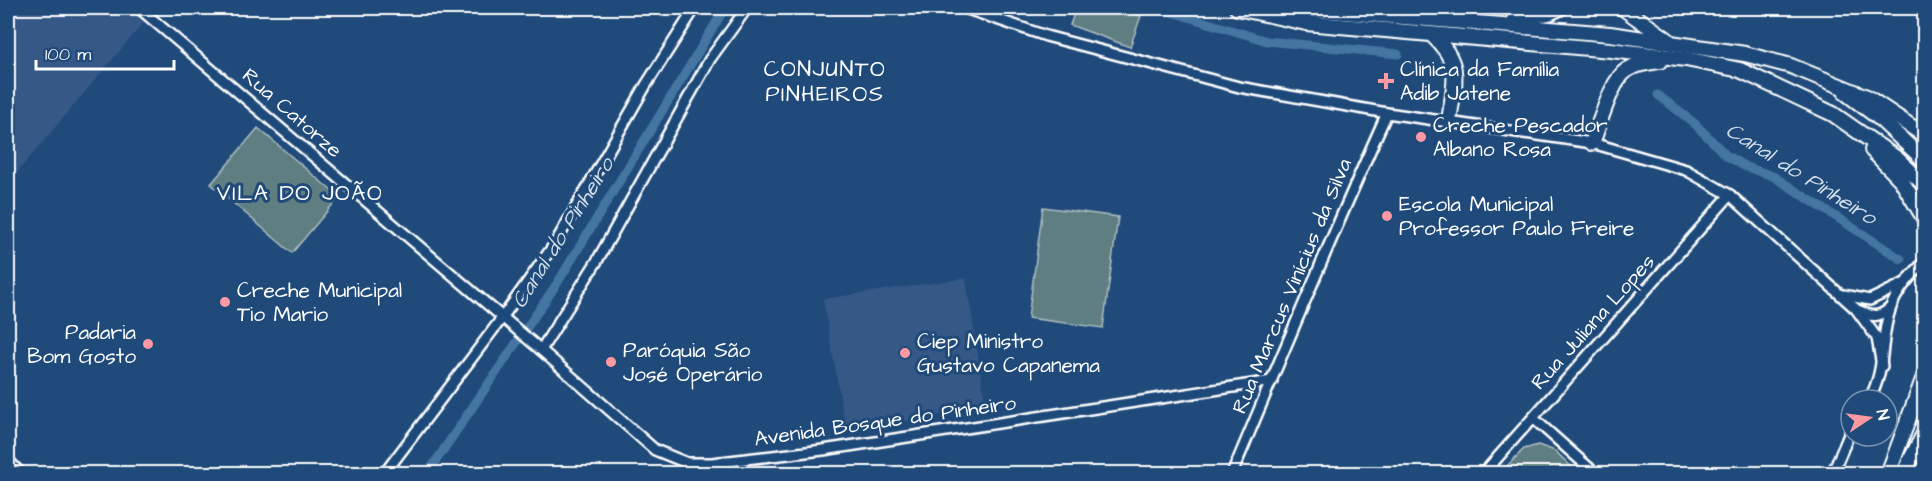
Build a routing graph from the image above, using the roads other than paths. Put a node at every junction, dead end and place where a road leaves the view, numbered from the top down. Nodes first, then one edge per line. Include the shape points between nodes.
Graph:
1 (140, 8) edge
2 (695, 8) edge
3 (747, 8) edge
4 (964, 8) edge
5 (1237, 8) edge
6 (1295, 8) edge
7 (1560, 8) edge
8 (1623, 8) edge
9 (1494, 23) junction
10 (1432, 36) junction
11 (1670, 42) junction
12 (1686, 59) junction
13 (1829, 81) junction
14 (1387, 113) junction
15 (1833, 114) junction
16 (1449, 121) junction
17 (1924, 135) edge
18 (1592, 143) junction
19 (1924, 160) edge
20 (1924, 184) edge
21 (1731, 195) junction
22 (1924, 218) edge
23 (1924, 262) edge
24 (1905, 283) junction
25 (1839, 293) junction
26 (1879, 298) junction
27 (1890, 308) junction
28 (1856, 309) junction
29 (1870, 316) junction
30 (502, 318) junction
31 (1874, 331) junction
32 (526, 338) joint
33 (541, 350) junction
34 (1882, 366) junction
35 (1924, 377) edge
36 (1272, 381) junction
37 (1876, 388) edge
38 (1533, 418) junction
39 (1924, 434) edge
40 (1843, 448) edge
41 (8, 460) edge
42 (21, 474) edge
43 (384, 474) edge
44 (1232, 474) edge
45 (1483, 474) edge
46 (1596, 474) edge
47 (1832, 474) edge
48 (1888, 474) edge
49 (1903, 474) edge

1 - 30 street, Rua Catorze
2 - 30 street via 536,270
3 - 33 street via 710,59 597,261
4 - 14 street via 1046,36 1239,87
5 - 10 highway via 1296,22
6 - 9 highway
7 - 9 highway
8 - 11 highway
9 - 11 highway
10 - 12 highway
10 - 16 highway via 1447,49 1453,63
11 - 13 highway via 1745,54
12 - 15 highway via 1740,70
12 - 18 highway via 1642,63 1628,69 1618,78
13 - 17 highway via 1867,96
13 - 19 highway via 1879,118
14 - 16 street
14 - 36 street, Rua Marcus Vinícius da Silva via 1337,221
15 - 20 highway via 1896,158
15 - 22 highway via 1901,180
16 - 18 street
18 - 21 street via 1682,169
21 - 25 street
21 - 38 street, Rua Juliana Lopes
23 - 24 street
24 - 26 street
24 - 27 street
25 - 26 street via 1859,300
25 - 28 street
26 - 29 street
27 - 29 street
27 - 34 street
28 - 29 street
28 - 31 street
29 - 31 street
30 - 32 street, Rua Catorze
30 - 43 street
31 - 34 street
32 - 33 street, Avenida Bosque do Pinheiro
33 - 36 street, Avenida Bosque do Pinheiro via 655,450 700,464 823,450
34 - 37 street
35 - 48 highway
36 - 44 street, Rua Marcus Vinícius da Silva
38 - 45 street, Rua Juliana Lopes
38 - 46 street
39 - 49 highway
40 - 47 street
41 - 42 street

